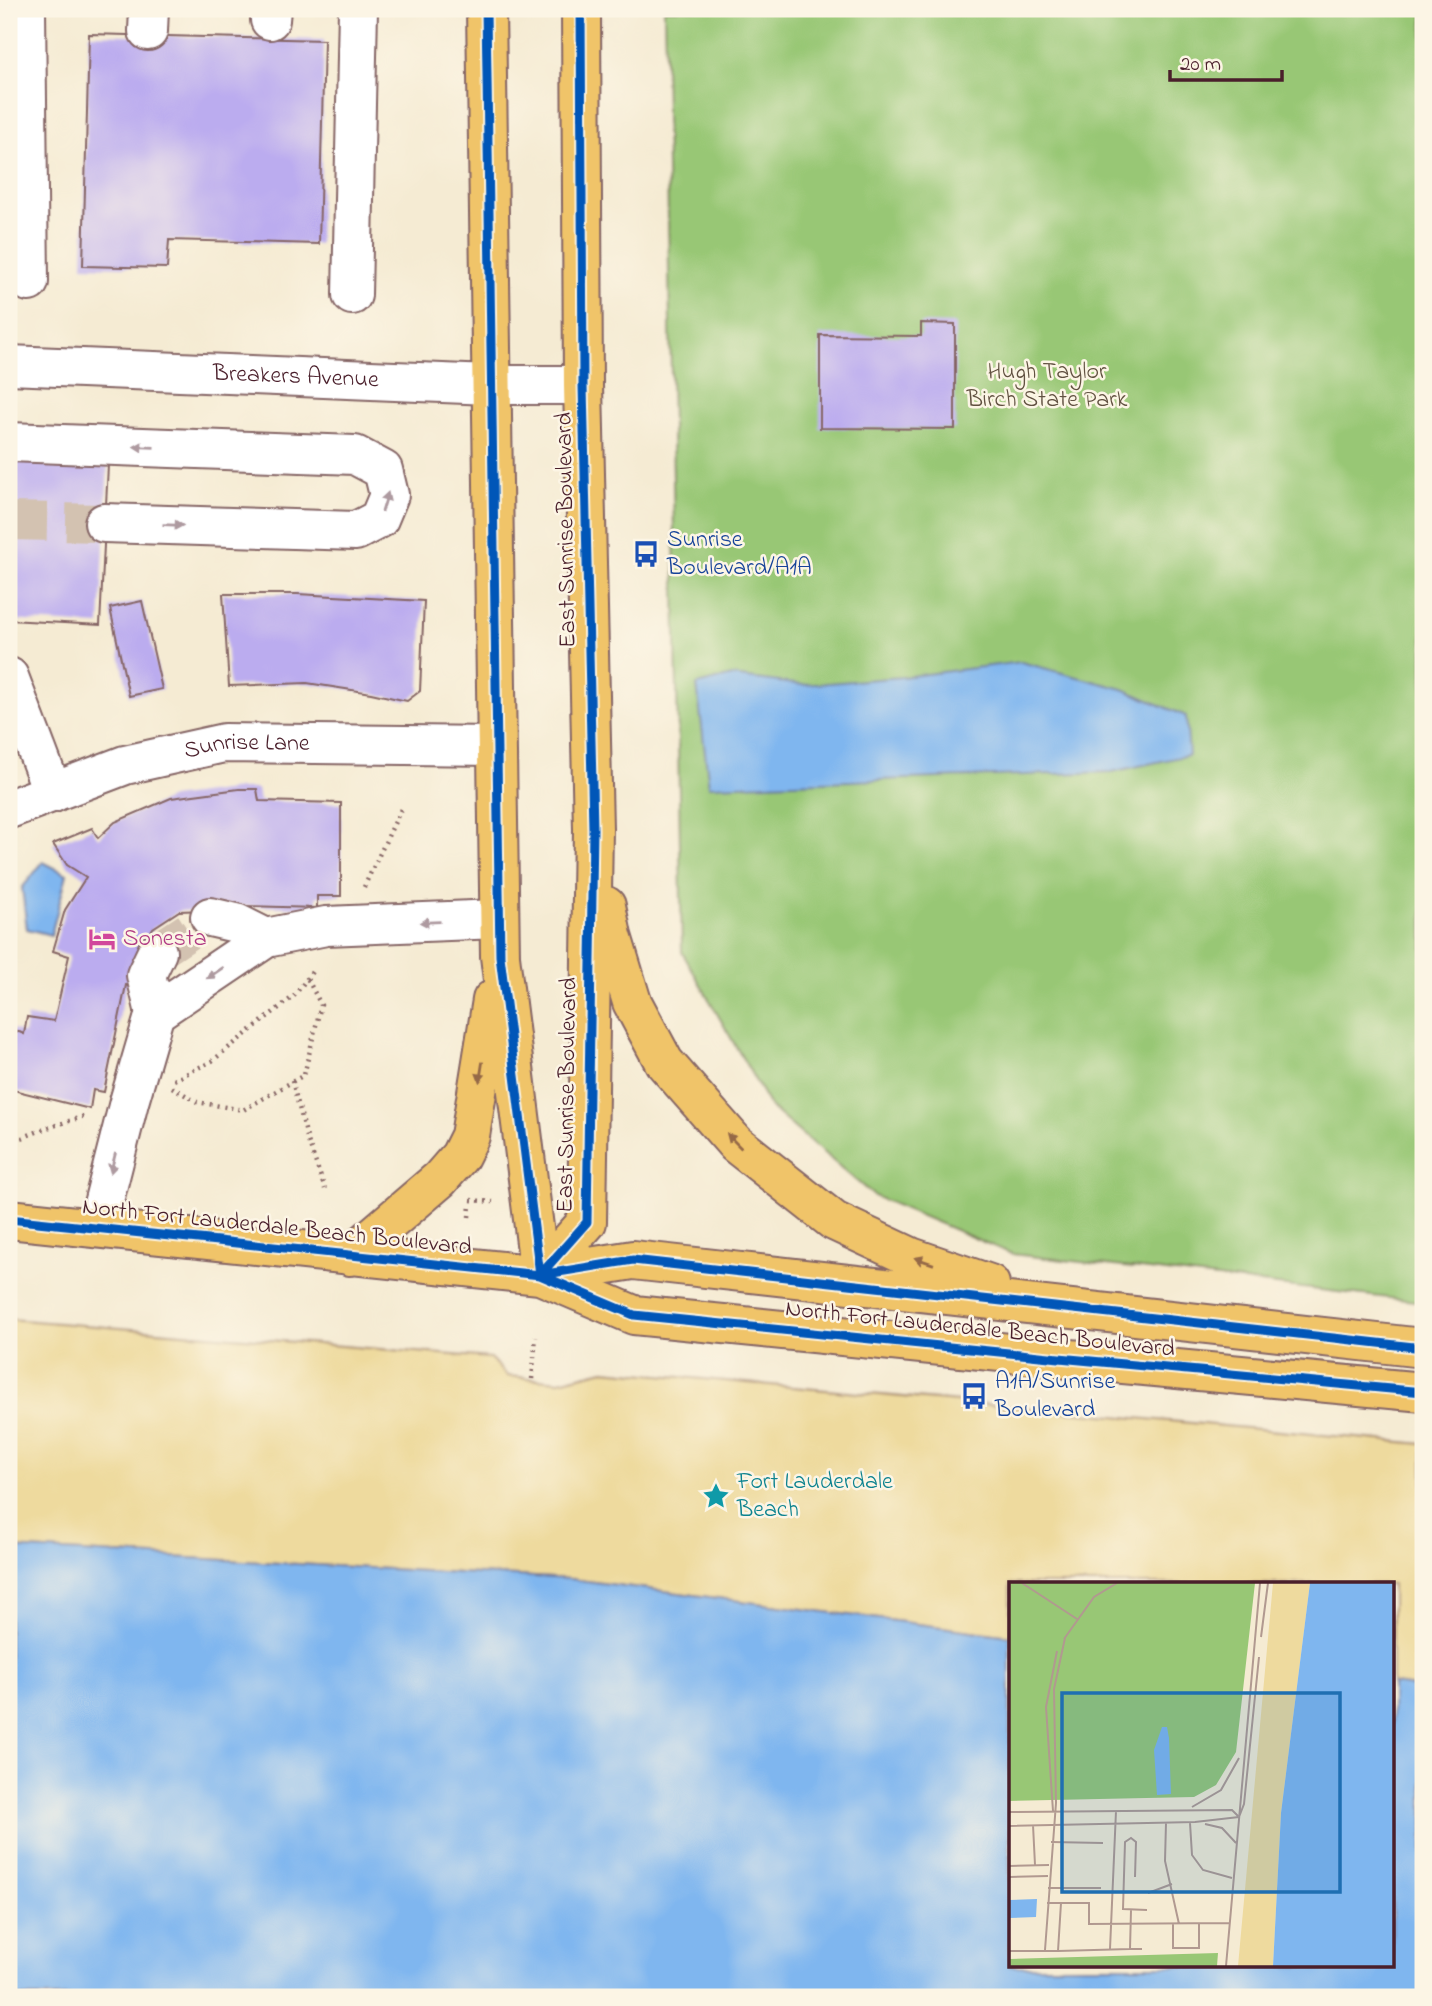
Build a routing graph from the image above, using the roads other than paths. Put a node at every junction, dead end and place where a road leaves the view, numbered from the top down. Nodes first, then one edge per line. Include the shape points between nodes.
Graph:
1 (26, 9) edge
2 (358, 9) edge
3 (486, 9) edge
4 (581, 9) edge
5 (29, 282) dead end
6 (352, 295) dead end
7 (9, 365) edge
8 (490, 385) junction
9 (583, 385) junction
10 (9, 442) edge
11 (104, 523) tunnel mouth
12 (9, 677) edge
13 (496, 746) junction
14 (53, 793) junction
15 (9, 809) edge
16 (593, 829) junction
17 (211, 917) dead end
18 (266, 938) junction
19 (499, 938) junction
20 (157, 952) tunnel mouth
21 (155, 1013) junction
22 (9, 1219) edge
23 (97, 1228) junction
24 (350, 1256) junction
25 (540, 1275) junction
26 (1059, 1307) junction
27 (1423, 1348) edge
28 (1423, 1392) edge

1 - 5 street
2 - 6 street
3 - 8 main road, East Sunrise Boulevard
4 - 9 main road, East Sunrise Boulevard
7 - 8 street, Breakers Avenue
8 - 9 street, Breakers Avenue
8 - 13 main road, East Sunrise Boulevard
9 - 16 main road, East Sunrise Boulevard
11 -> 10 street via 356,531 379,519 389,495 383,470 355,455
12 - 14 street
13 - 14 street, Sunrise Lane via 224,743 125,765
13 - 19 main road, East Sunrise Boulevard
14 - 15 street, Sunrise Lane
16 - 25 main road, East Sunrise Boulevard via 587,1222
26 -> 16 main road via 911,1257 834,1221 736,1144 664,1062 632,1002 612,936
17 - 18 street
19 -> 18 street via 345,925
18 -> 21 street
19 -> 24 main road via 470,1136 440,1179
19 - 25 main road, East Sunrise Boulevard
20 - 21 street via 146,975
21 -> 23 street
22 - 23 main road, North Fort Lauderdale Beach Boulevard
23 - 24 main road, North Fort Lauderdale Beach Boulevard
24 - 25 main road, North Fort Lauderdale Beach Boulevard
25 - 26 main road, North Fort Lauderdale Beach Boulevard via 633,1260
25 - 28 main road, North Fort Lauderdale Beach Boulevard via 634,1315
26 - 27 main road, North Fort Lauderdale Beach Boulevard

